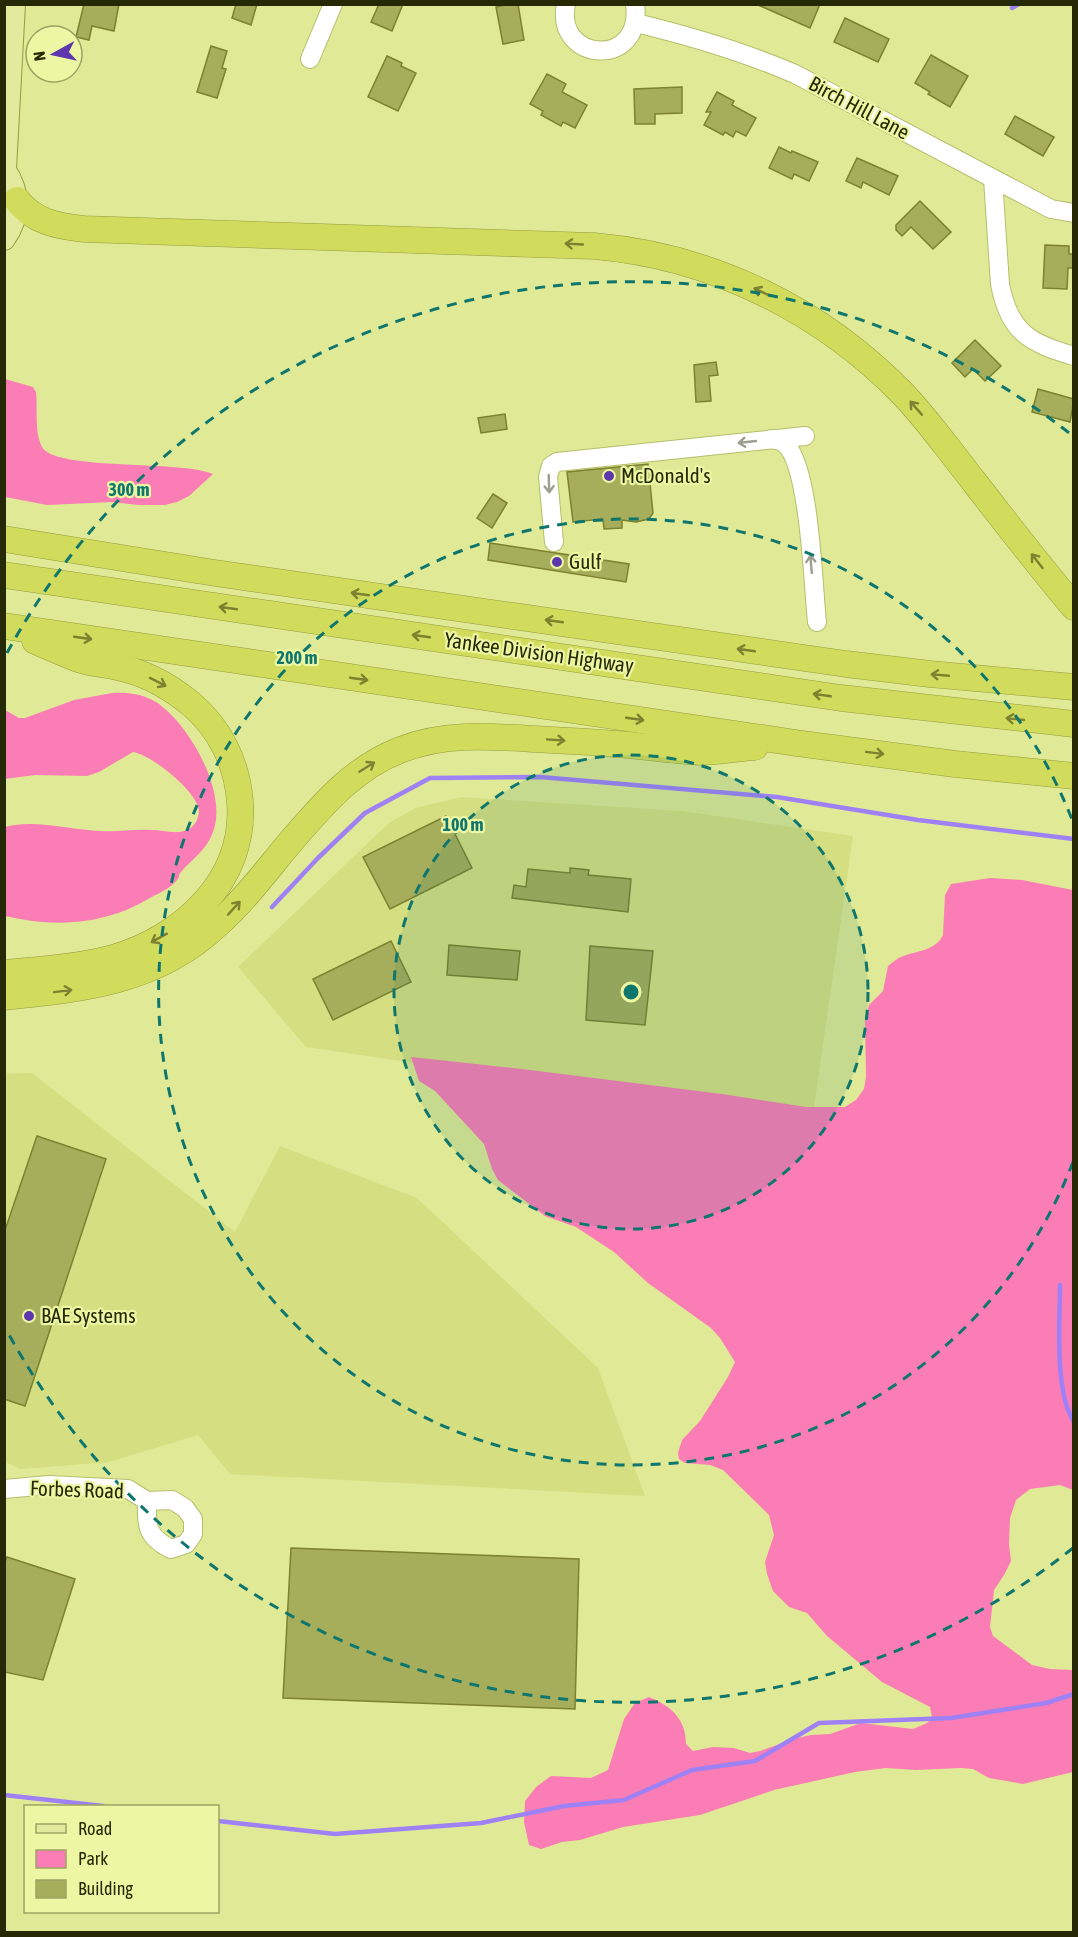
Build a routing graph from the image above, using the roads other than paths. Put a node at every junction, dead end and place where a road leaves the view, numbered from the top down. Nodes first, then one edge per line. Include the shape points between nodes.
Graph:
1 (333, 4) edge
2 (566, 4) edge
3 (635, 4) edge
4 (10, 19) edge
5 (636, 23) junction
6 (310, 59) dead end
7 (4, 169) edge
8 (993, 179) junction
9 (16, 200) junction
10 (1074, 213) edge
11 (4, 239) edge
12 (1074, 356) edge
13 (805, 436) dead end
14 (771, 440) junction
15 (4, 540) edge
16 (554, 542) dead end
17 (4, 575) edge
18 (1074, 607) edge
19 (817, 622) dead end
20 (4, 627) edge
21 (1074, 687) edge
22 (1074, 724) edge
23 (796, 743) junction
24 (1074, 776) edge
25 (4, 973) edge
26 (4, 997) edge
27 (4, 1490) edge
28 (147, 1501) dead end

1 - 6 street
2 - 5 street via 565,25 572,38 594,51 618,47 632,34
3 - 5 street
4 - 7 main road
5 - 8 street, Birch Hill Lane via 738,52 795,74
7 - 9 main road via 15,189
8 - 10 street, Birch Hill Lane via 1051,208
8 - 12 street via 1000,284 1012,320 1036,344
9 - 11 main road via 14,221
18 -> 9 highway via 919,411 879,371 797,310 717,273 651,254 594,246 74,228 43,221
13 - 14 street
14 -> 16 street via 557,462 551,466 549,477
19 -> 14 street via 802,478 786,446
21 -> 15 highway via 835,662
22 -> 17 highway, Yankee Division Highway via 841,698
20 -> 23 highway
20 -> 25 highway via 82,660 143,675 191,704 227,749 236,772 241,811 238,841 223,878 204,904 183,923 152,942 113,958
23 -> 24 highway
26 -> 23 highway via 111,982 179,954 225,918 334,793 368,766 414,745 474,736 702,752
27 - 28 street, Forbes Road via 49,1485 128,1489

